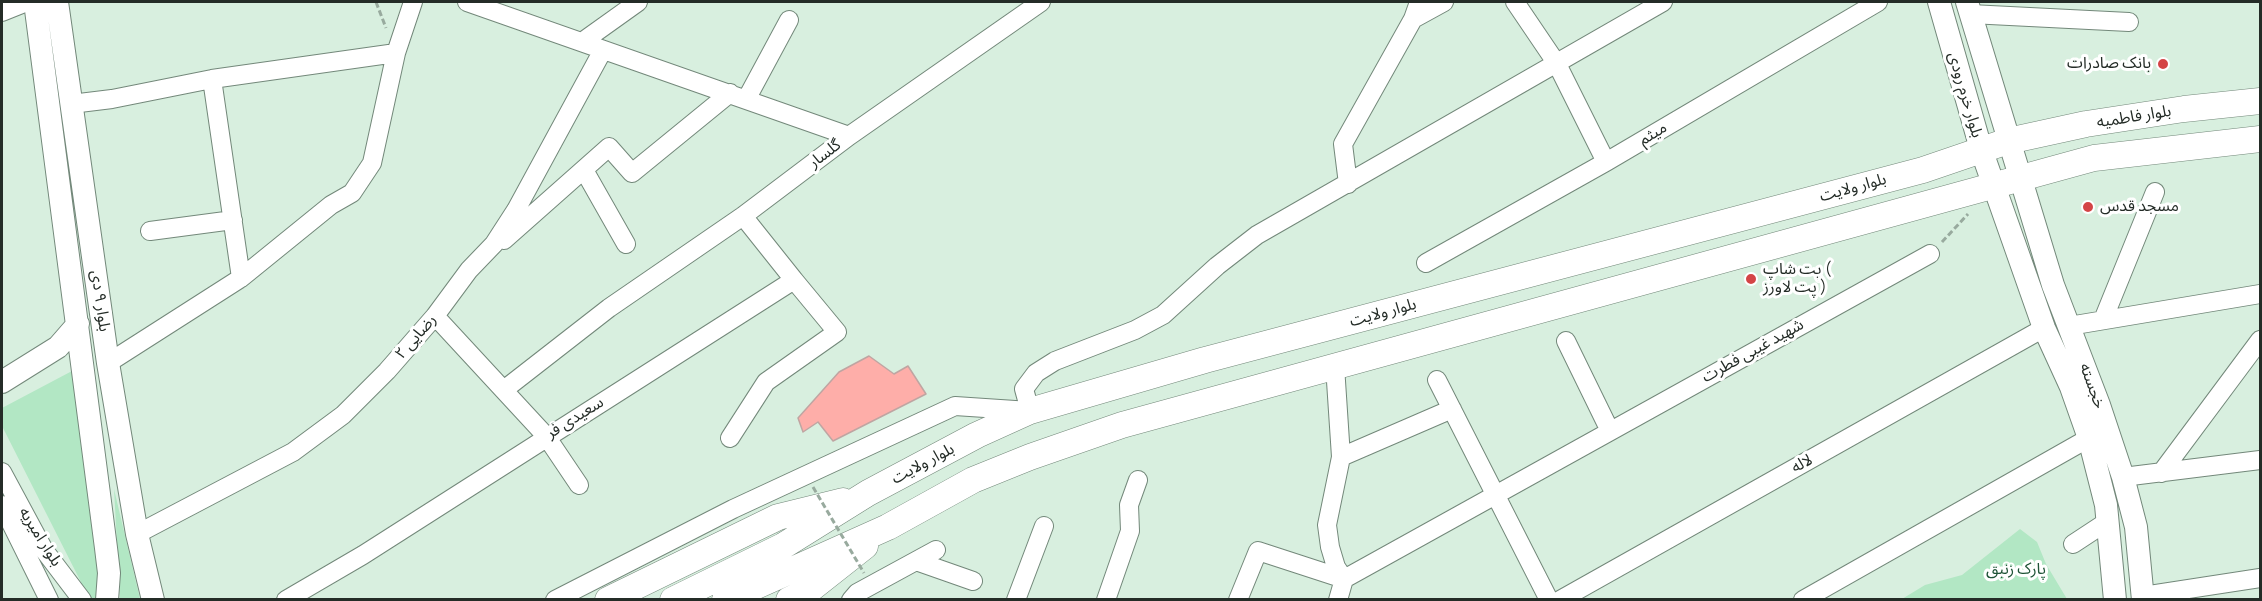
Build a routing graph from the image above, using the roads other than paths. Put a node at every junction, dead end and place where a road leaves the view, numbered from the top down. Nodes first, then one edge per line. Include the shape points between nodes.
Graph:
1 (27, 2) edge
2 (35, 2) edge
3 (57, 2) edge
4 (413, 2) edge
5 (467, 2) edge
6 (638, 2) edge
7 (1041, 2) edge
8 (1419, 2) edge
9 (1444, 2) edge
10 (1515, 2) edge
11 (1663, 2) edge
12 (1878, 2) edge
13 (1939, 2) edge
14 (1968, 8) edge
15 (2, 12) edge
16 (1413, 19) junction
17 (789, 20) dead end
18 (2129, 22) dead end
19 (582, 42) junction
20 (603, 50) junction
21 (396, 53) junction
22 (1557, 64) junction
23 (212, 79) junction
24 (738, 96) junction
25 (2260, 101) edge
26 (71, 104) junction
27 (2184, 109) junction
28 (849, 136) junction
29 (2260, 139) edge
30 (2008, 141) junction
31 (2190, 146) junction
32 (1981, 149) junction
33 (1606, 162) junction
34 (584, 170) junction
35 (2019, 179) junction
36 (1348, 184) junction
37 (1994, 187) junction
38 (2155, 192) dead end
39 (743, 216) junction
40 (233, 220) junction
41 (150, 231) dead end
42 (626, 244) dead end
43 (1930, 254) road end
44 (1426, 263) dead end
45 (469, 270) junction
46 (241, 278) junction
47 (794, 280) junction
48 (2260, 294) edge
49 (435, 316) junction
50 (2103, 320) junction
51 (78, 324) junction
52 (2069, 326) junction
53 (2044, 328) junction
54 (1566, 341) dead end
55 (2260, 341) edge
56 (108, 363) junction
57 (1335, 366) junction
58 (1437, 380) dead end
59 (2, 382) edge
60 (505, 389) junction
61 (1452, 409) junction
62 (1030, 411) junction
63 (1609, 429) junction
64 (546, 436) junction
65 (730, 438) dead end
66 (2089, 438) junction
67 (1341, 457) junction
68 (2260, 460) edge
69 (2, 472) edge
70 (2161, 473) junction
71 (2123, 477) junction
72 (1138, 480) dead end
73 (579, 485) dead end
74 (868, 493) junction
75 (1494, 493) junction
76 (2, 505) edge
77 (2108, 521) junction
78 (1044, 526) dead end
79 (888, 527) junction
80 (137, 534) junction
81 (2073, 544) dead end
82 (936, 550) dead end
83 (788, 557) junction
84 (915, 561) junction
85 (2260, 578) edge
86 (1344, 579) junction
87 (973, 581) dead end
88 (2143, 598) edge
89 (1550, 599) edge
90 (49, 600) edge
91 (82, 600) edge
92 (107, 600) edge
93 (153, 600) edge
94 (286, 600) edge
95 (555, 600) edge
96 (608, 600) edge
97 (673, 600) edge
98 (725, 600) edge
99 (789, 600) edge
100 (851, 600) edge
101 (1016, 600) edge
102 (1106, 600) edge
103 (1238, 600) edge
104 (1338, 600) edge
105 (1803, 600) edge
106 (2115, 600) edge

1 - 15 street
2 - 51 main road, بلوار ۹ دی
3 - 26 main road, بلوار ۹ دی
4 - 21 street
5 - 19 street
6 - 19 street
7 - 28 street, گلسار
8 - 16 street
9 - 16 street
10 - 22 street
11 - 22 street
12 - 33 street, میثم
13 - 32 main road, بلوار خرم رودی
14 - 18 street
14 - 30 main road, بلوار خرم رودی
16 - 36 street via 1343,144
17 - 24 street
19 - 20 street
20 - 24 street
20 - 45 street, رضایی ۲ via 516,210 494,244
21 - 23 street
21 - 46 street via 372,163 352,193 331,205
22 - 33 street
22 - 36 street
23 - 26 street
23 - 40 street
24 - 28 street
24 - 34 street via 632,173 609,147
25 - 27 highway, بلوار فاطمیه
26 - 56 main road, بلوار ۹ دی
27 - 30 highway, بلوار فاطمیه
27 - 31 highway
28 - 39 street, گلسار
29 - 31 highway, بلوار فاطمیه
30 - 32 highway, بلوار ولایت
30 - 35 main road, بلوار خرم رودی
31 - 35 highway, بلوار فاطمیه via 2094,158
32 - 37 main road, بلوار خرم رودی
32 - 62 highway, بلوار ولایت via 1923,170 1217,357
33 - 44 street, میثم
34 - 42 street
34 - 45 street
35 - 37 highway
35 - 52 main road, خجسته
36 - 62 street via 1257,234 1163,315 1036,373 1024,390
37 - 53 main road, خجسته
37 - 57 highway
38 - 50 street
39 - 47 street
39 - 60 street, گلسار via 609,308
40 - 41 street
40 - 46 street
43 - 63 street, شهید غیبی فطرت
45 - 49 street, رضایی ۲
46 - 56 street
47 - 64 street, سعیدی فر
47 - 65 street via 837,332 766,382
48 - 50 street
49 - 60 street
49 - 80 street, رضایی ۲ via 334,422 293,452
50 - 52 street
51 - 59 main road via 58,347
51 - 92 main road, بلوار ۹ دی via 109,573
52 - 71 main road, خجسته
53 - 66 main road, خجسته
53 - 89 street, لاله
54 - 63 street
55 - 70 street
56 - 80 main road, بلوار ۹ دی
57 - 67 street
57 - 79 highway via 1122,425 1030,457 973,480
58 - 61 street
60 - 64 street
61 - 67 street
61 - 75 street
62 - 74 highway, بلوار ولایت
62 - 95 street via 955,406 734,509
63 - 75 street, شهید غیبی فطرت
64 - 73 street
64 - 94 street, سعیدی فر via 363,555
66 - 77 main road, خجسته
66 - 105 street
67 - 86 street via 1328,525 1330,547
68 - 70 street
69 - 91 street, بلوار امیریه via 44,550
70 - 71 street
71 - 88 main road, خجسته via 2136,527
72 - 102 street via 1129,505 1130,531
74 - 83 highway, بلوار ولایت
74 - 96 highway via 778,517
75 - 86 street, شهید غیبی فطرت
75 - 89 street
76 - 90 street, بلوار امیریه
77 - 81 street
77 - 106 main road, خجسته
78 - 101 street
79 - 83 highway
79 - 99 highway via 808,591
80 - 93 main road, بلوار ۹ دی
82 - 84 street
83 - 97 highway
83 - 98 highway
84 - 87 street
84 - 100 street
85 - 88 street
86 - 103 street via 1258,551
86 - 104 street

